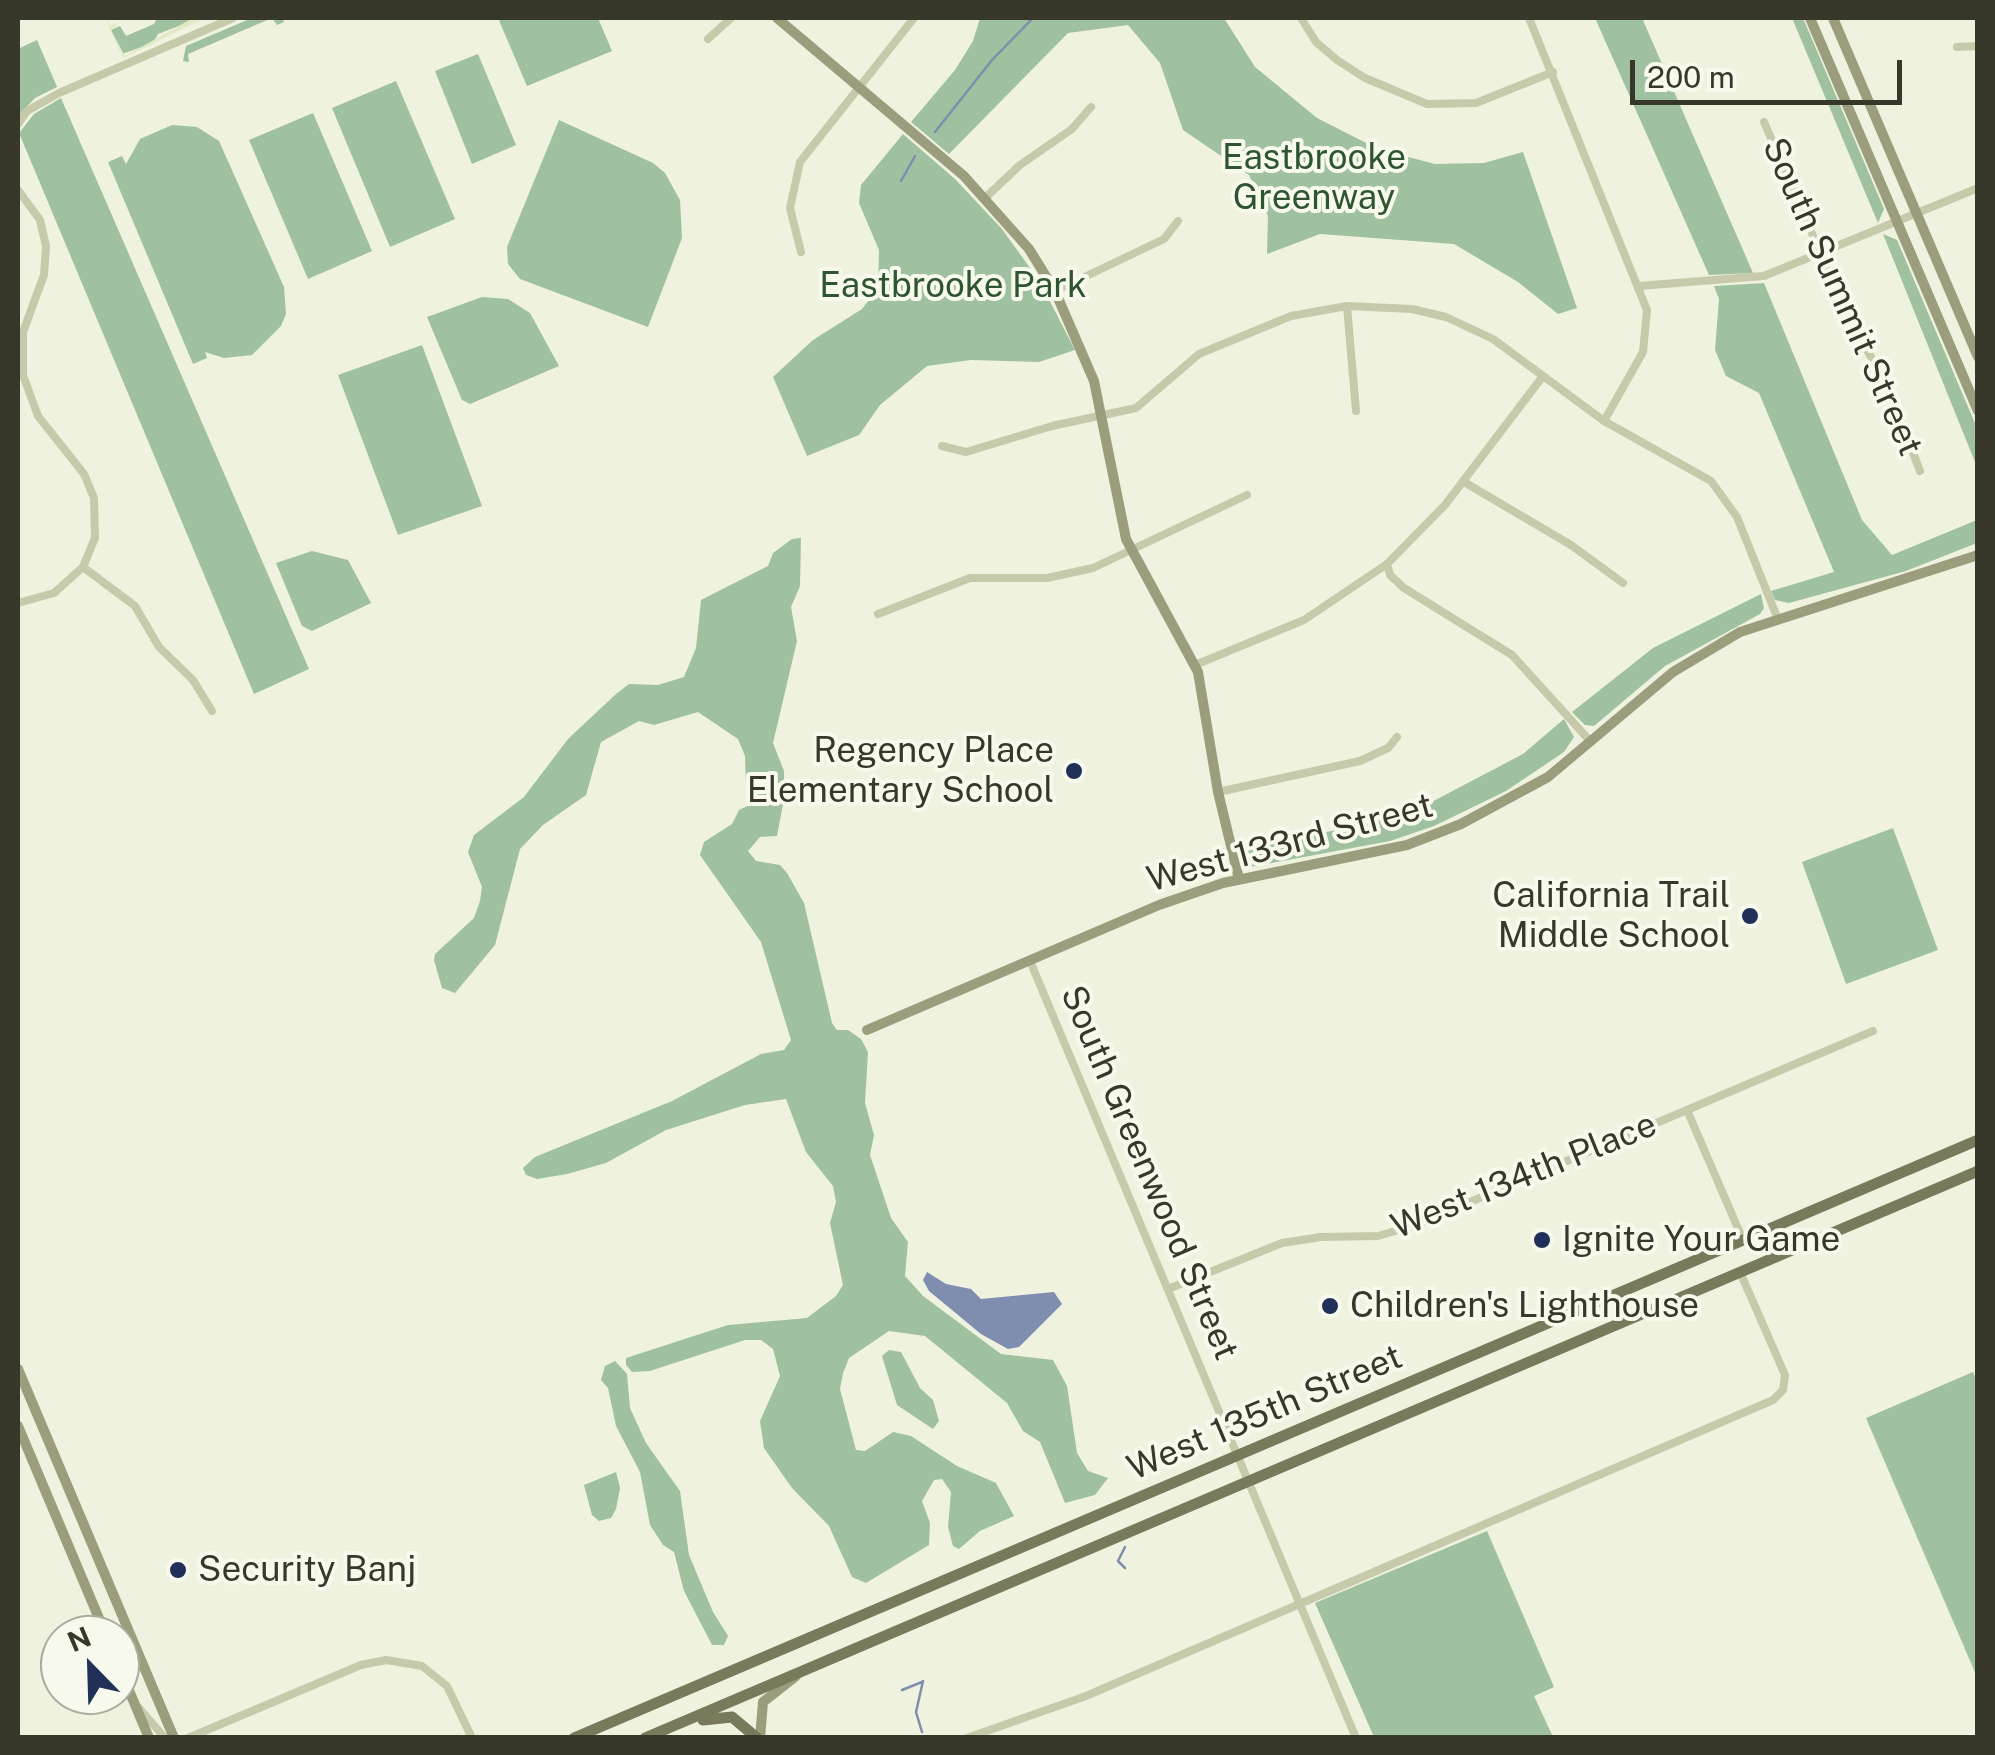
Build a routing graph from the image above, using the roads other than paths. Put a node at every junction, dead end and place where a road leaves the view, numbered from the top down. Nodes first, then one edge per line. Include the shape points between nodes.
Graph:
1 (232, 18) edge
2 (731, 18) edge
3 (777, 18) edge
4 (914, 18) edge
5 (1301, 18) edge
6 (1530, 18) edge
7 (1810, 18) edge
8 (1834, 18) edge
9 (708, 39) dead end
10 (1978, 46) edge
11 (1957, 47) dead end
12 (1553, 72) junction
13 (860, 88) junction
14 (1092, 107) dead end
15 (1764, 122) dead end
16 (18, 124) edge
17 (1978, 188) edge
18 (18, 190) edge
19 (985, 198) junction
20 (1917, 215) junction
21 (1178, 221) dead end
22 (1898, 223) junction
23 (802, 252) dead end
24 (1820, 254) junction
25 (1640, 286) junction
26 (1055, 291) junction
27 (1346, 306) junction
28 (1978, 356) edge
29 (1543, 376) junction
30 (1356, 410) dead end
31 (1978, 411) edge
32 (1102, 416) junction
33 (1604, 421) junction
34 (942, 446) dead end
35 (1920, 471) dead end
36 (1464, 482) junction
37 (1246, 496) dead end
38 (1130, 550) junction
39 (1978, 554) edge
40 (1386, 564) junction
41 (84, 566) junction
42 (1622, 583) dead end
43 (18, 603) edge
44 (878, 614) dead end
45 (1777, 617) junction
46 (1195, 665) junction
47 (212, 710) dead end
48 (1396, 737) dead end
49 (1591, 742) junction
50 (1218, 792) junction
51 (1239, 879) junction
52 (1030, 961) junction
53 (867, 1030) dead end
54 (1873, 1031) dead end
55 (1687, 1110) junction
56 (1978, 1140) edge
57 (1978, 1170) edge
58 (1743, 1240) junction
59 (1740, 1272) junction
60 (1168, 1290) junction
61 (19, 1376) edge
62 (30, 1398) junction
63 (18, 1402) edge
64 (18, 1426) edge
65 (1238, 1454) junction
66 (1249, 1481) junction
67 (1298, 1601) junction
68 (98, 1615) edge
69 (800, 1672) junction
70 (140, 1710) edge
71 (165, 1738) edge
72 (174, 1738) edge
73 (188, 1738) edge
74 (472, 1738) edge
75 (574, 1738) edge
76 (645, 1738) edge
77 (663, 1738) edge
78 (758, 1738) edge
79 (967, 1738) edge
80 (1356, 1738) edge

1 - 16 street via 59,92
2 - 9 street
3 - 13 street
4 - 13 street
5 - 12 street via 1337,60 1428,104 1476,103
6 - 12 street
7 - 22 street
8 - 20 street
10 - 11 street
12 - 25 street
13 - 19 street
13 - 23 street via 810,144 794,175 790,208
14 - 19 street
15 - 24 street, South Summit Street
17 - 20 street
18 - 41 street via 40,220 46,246 44,275 24,332 23,375 38,416 84,474 94,498 96,538
19 - 26 street
20 - 22 street
20 - 28 street
21 - 26 street via 1164,239
22 - 24 street
22 - 31 street
24 - 25 street via 1746,280
24 - 35 street, South Summit Street via 1889,390
25 - 33 street via 1648,318 1645,344
26 - 32 street via 1088,361
27 - 29 street via 1446,317 1493,339
27 - 30 street
27 - 32 street via 1291,316 1221,342 1146,404
29 - 33 street
29 - 36 street
32 - 34 street via 993,447 958,452
32 - 38 street
33 - 45 street via 1722,492
36 - 40 street
36 - 42 street
37 - 38 street
38 - 44 street via 1093,568 1048,578 970,578
38 - 46 street
39 - 45 street, West 133rd Street
40 - 46 street via 1304,620
40 - 49 street via 1404,588 1512,656
41 - 43 street via 54,593
41 - 47 street via 135,606 158,647 193,680
45 - 49 street, West 133rd Street via 1673,672
46 - 50 street
48 - 50 street via 1360,761
49 - 51 street, West 133rd Street via 1534,786 1461,824 1370,854
50 - 51 street
51 - 52 street, West 133rd Street via 1160,904
52 - 53 street, West 133rd Street
52 - 60 street, South Greenwood Street
54 - 55 street, West 134th Place
55 - 58 street
55 - 60 street, West 134th Place via 1416,1226 1362,1238 1298,1239
56 - 58 main road, West 135th Street
57 - 59 main road, West 135th Street
58 - 65 main road, West 135th Street
59 - 66 main road, West 135th Street
59 - 67 street via 1785,1376 1773,1400
60 - 65 street, South Greenwood Street
61 - 62 street
62 - 63 street
62 - 72 street
64 - 68 street
65 - 66 street, South Greenwood Street
65 - 75 main road, West 135th Street
66 - 67 street, South Greenwood Street
66 - 69 main road, West 135th Street
67 - 79 street via 1086,1696
67 - 80 street, South Greenwood Street
69 - 76 main road, West 135th Street
69 - 78 street via 763,1702
70 - 71 street
73 - 74 street via 362,1664 386,1660 422,1666 447,1686
77 - 78 main road via 719,1715

